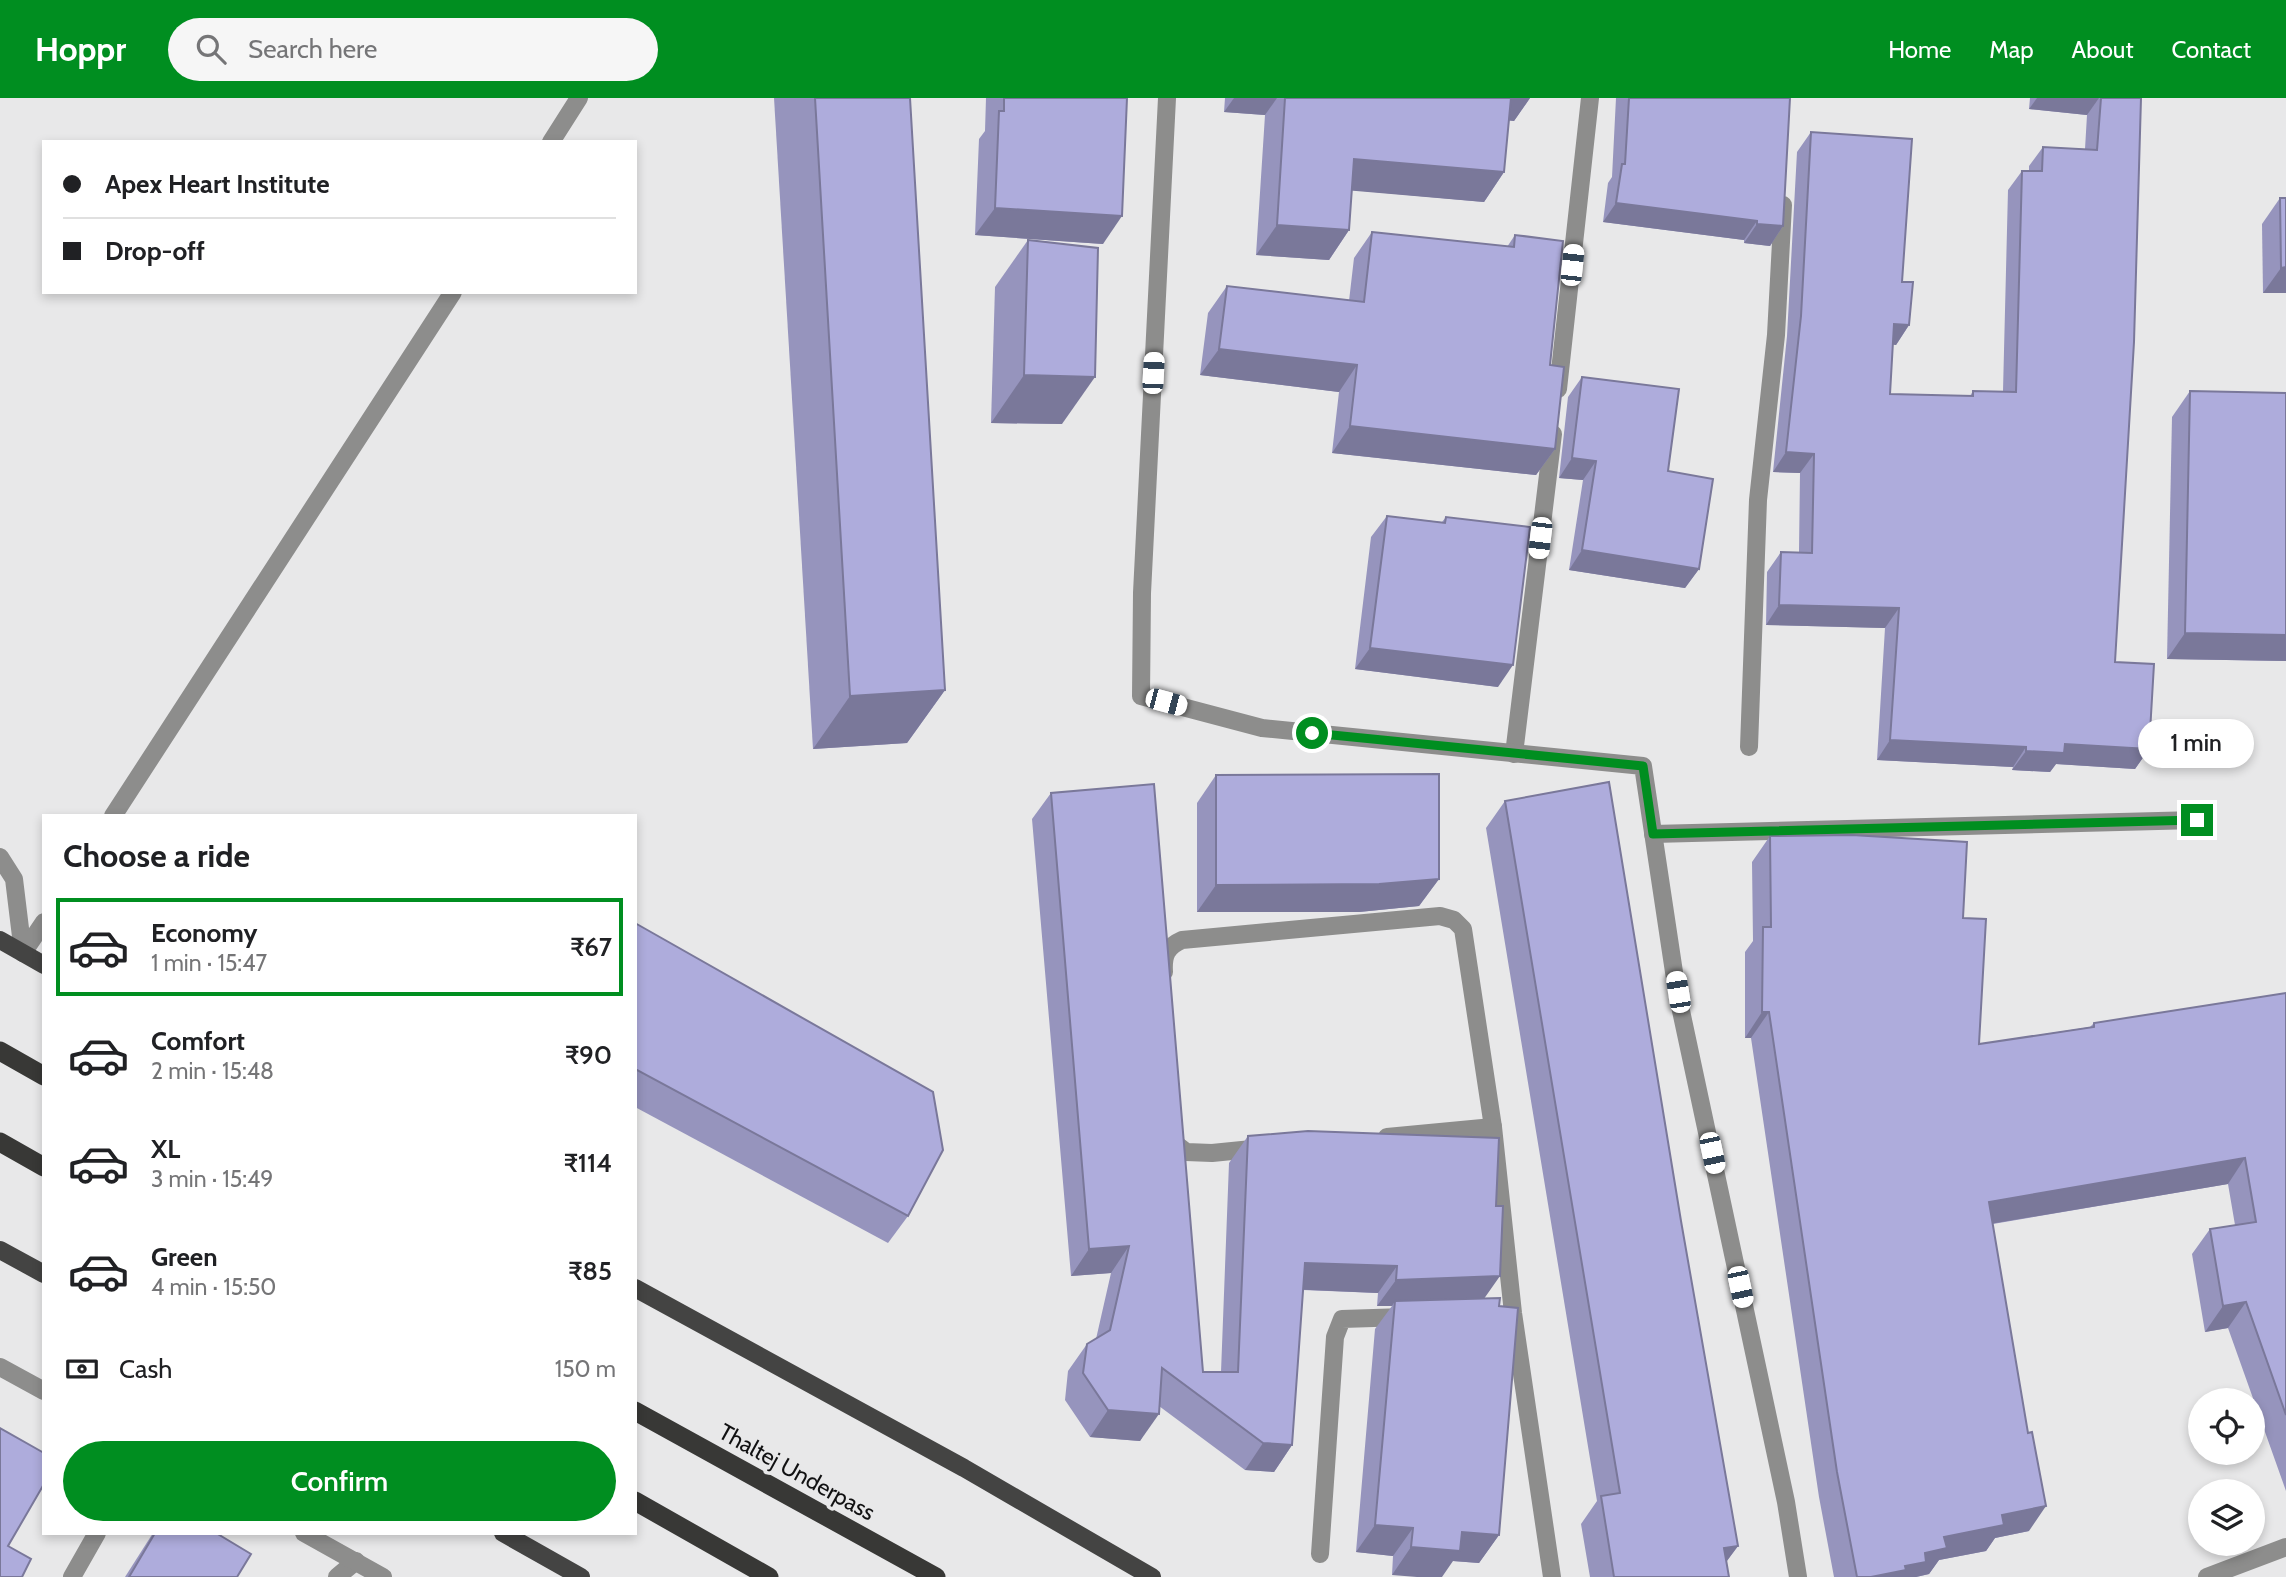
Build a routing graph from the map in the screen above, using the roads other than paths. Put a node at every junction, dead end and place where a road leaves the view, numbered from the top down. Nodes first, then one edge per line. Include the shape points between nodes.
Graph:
1 (579, 98) edge
2 (1167, 98) edge
3 (1590, 98) edge
4 (552, 140) edge
5 (1784, 182) edge
6 (452, 294) edge
7 (1749, 747) dead end
8 (1514, 754) junction
9 (114, 814) edge
10 (2197, 820) dead end
11 (1653, 834) junction
12 (0, 858) edge
13 (42, 925) edge
14 (0, 940) edge
15 (23, 953) junction
16 (42, 964) edge
17 (1164, 985) edge
18 (0, 1051) edge
19 (42, 1075) edge
20 (1170, 1115) edge
21 (1493, 1127) junction
22 (1373, 1138) edge
23 (0, 1142) edge
24 (1279, 1147) edge
25 (42, 1166) edge
26 (0, 1250) edge
27 (42, 1274) edge
28 (637, 1289) edge
29 (1421, 1316) edge
30 (0, 1367) edge
31 (42, 1390) edge
32 (637, 1412) edge
33 (637, 1502) edge
34 (96, 1535) edge
35 (308, 1535) edge
36 (507, 1535) edge
37 (2286, 1547) edge
38 (1320, 1554) dead end
39 (356, 1562) junction
40 (72, 1577) edge
41 (337, 1577) edge
42 (383, 1577) edge
43 (581, 1577) edge
44 (769, 1577) edge
45 (936, 1577) edge
46 (1152, 1577) edge
47 (1552, 1577) edge
48 (1798, 1577) edge
49 (2207, 1577) edge

1 - 4 street
2 - 8 street via 1141,696 1262,728
3 - 8 street
5 - 7 street via 1776,335 1758,500
6 - 9 street
8 - 11 street via 1643,766
10 - 11 street
11 - 48 street via 1678,992
12 - 15 street via 14,879
13 - 15 street
14 - 15 main road
15 - 16 main road
17 - 21 street via 1163,959 1171,945 1182,940 1440,916 1454,920 1463,929
18 - 19 highway
20 - 24 street via 1173,1142 1186,1152
21 - 22 street
21 - 47 street via 1507,1313
23 - 25 highway
26 - 27 main road
28 - 46 main road
29 - 38 street via 1342,1319 1335,1336
30 - 31 street
32 - 45 highway, Thaltej Underpass
33 - 44 highway
34 - 40 street
35 - 39 street
36 - 43 main road
37 - 49 street
39 - 41 street
39 - 42 street

